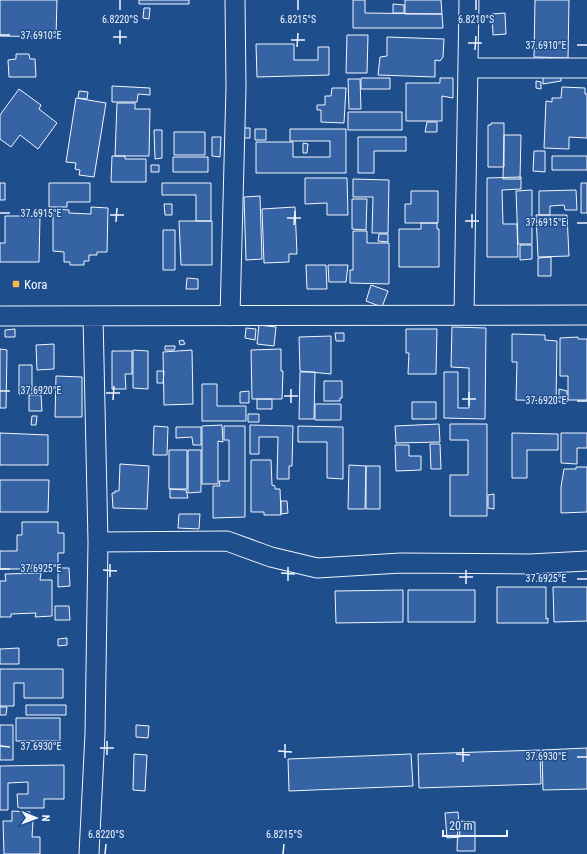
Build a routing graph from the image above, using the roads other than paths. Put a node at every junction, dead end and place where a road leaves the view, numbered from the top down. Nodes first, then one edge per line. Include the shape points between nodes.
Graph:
1 (235, 0) edge
2 (469, 0) edge
3 (469, 68) junction
4 (587, 68) edge
5 (464, 315) junction
6 (587, 315) edge
7 (0, 316) edge
8 (93, 316) junction
9 (230, 316) junction
10 (98, 542) junction
11 (587, 561) edge
12 (89, 854) edge

1 - 9 street via 236,88
2 - 3 street
3 - 4 street
3 - 5 street
5 - 6 street
5 - 9 street
7 - 8 street
8 - 9 street
8 - 10 street
10 - 11 street via 226,540 271,557 317,568
10 - 12 street via 95,734

